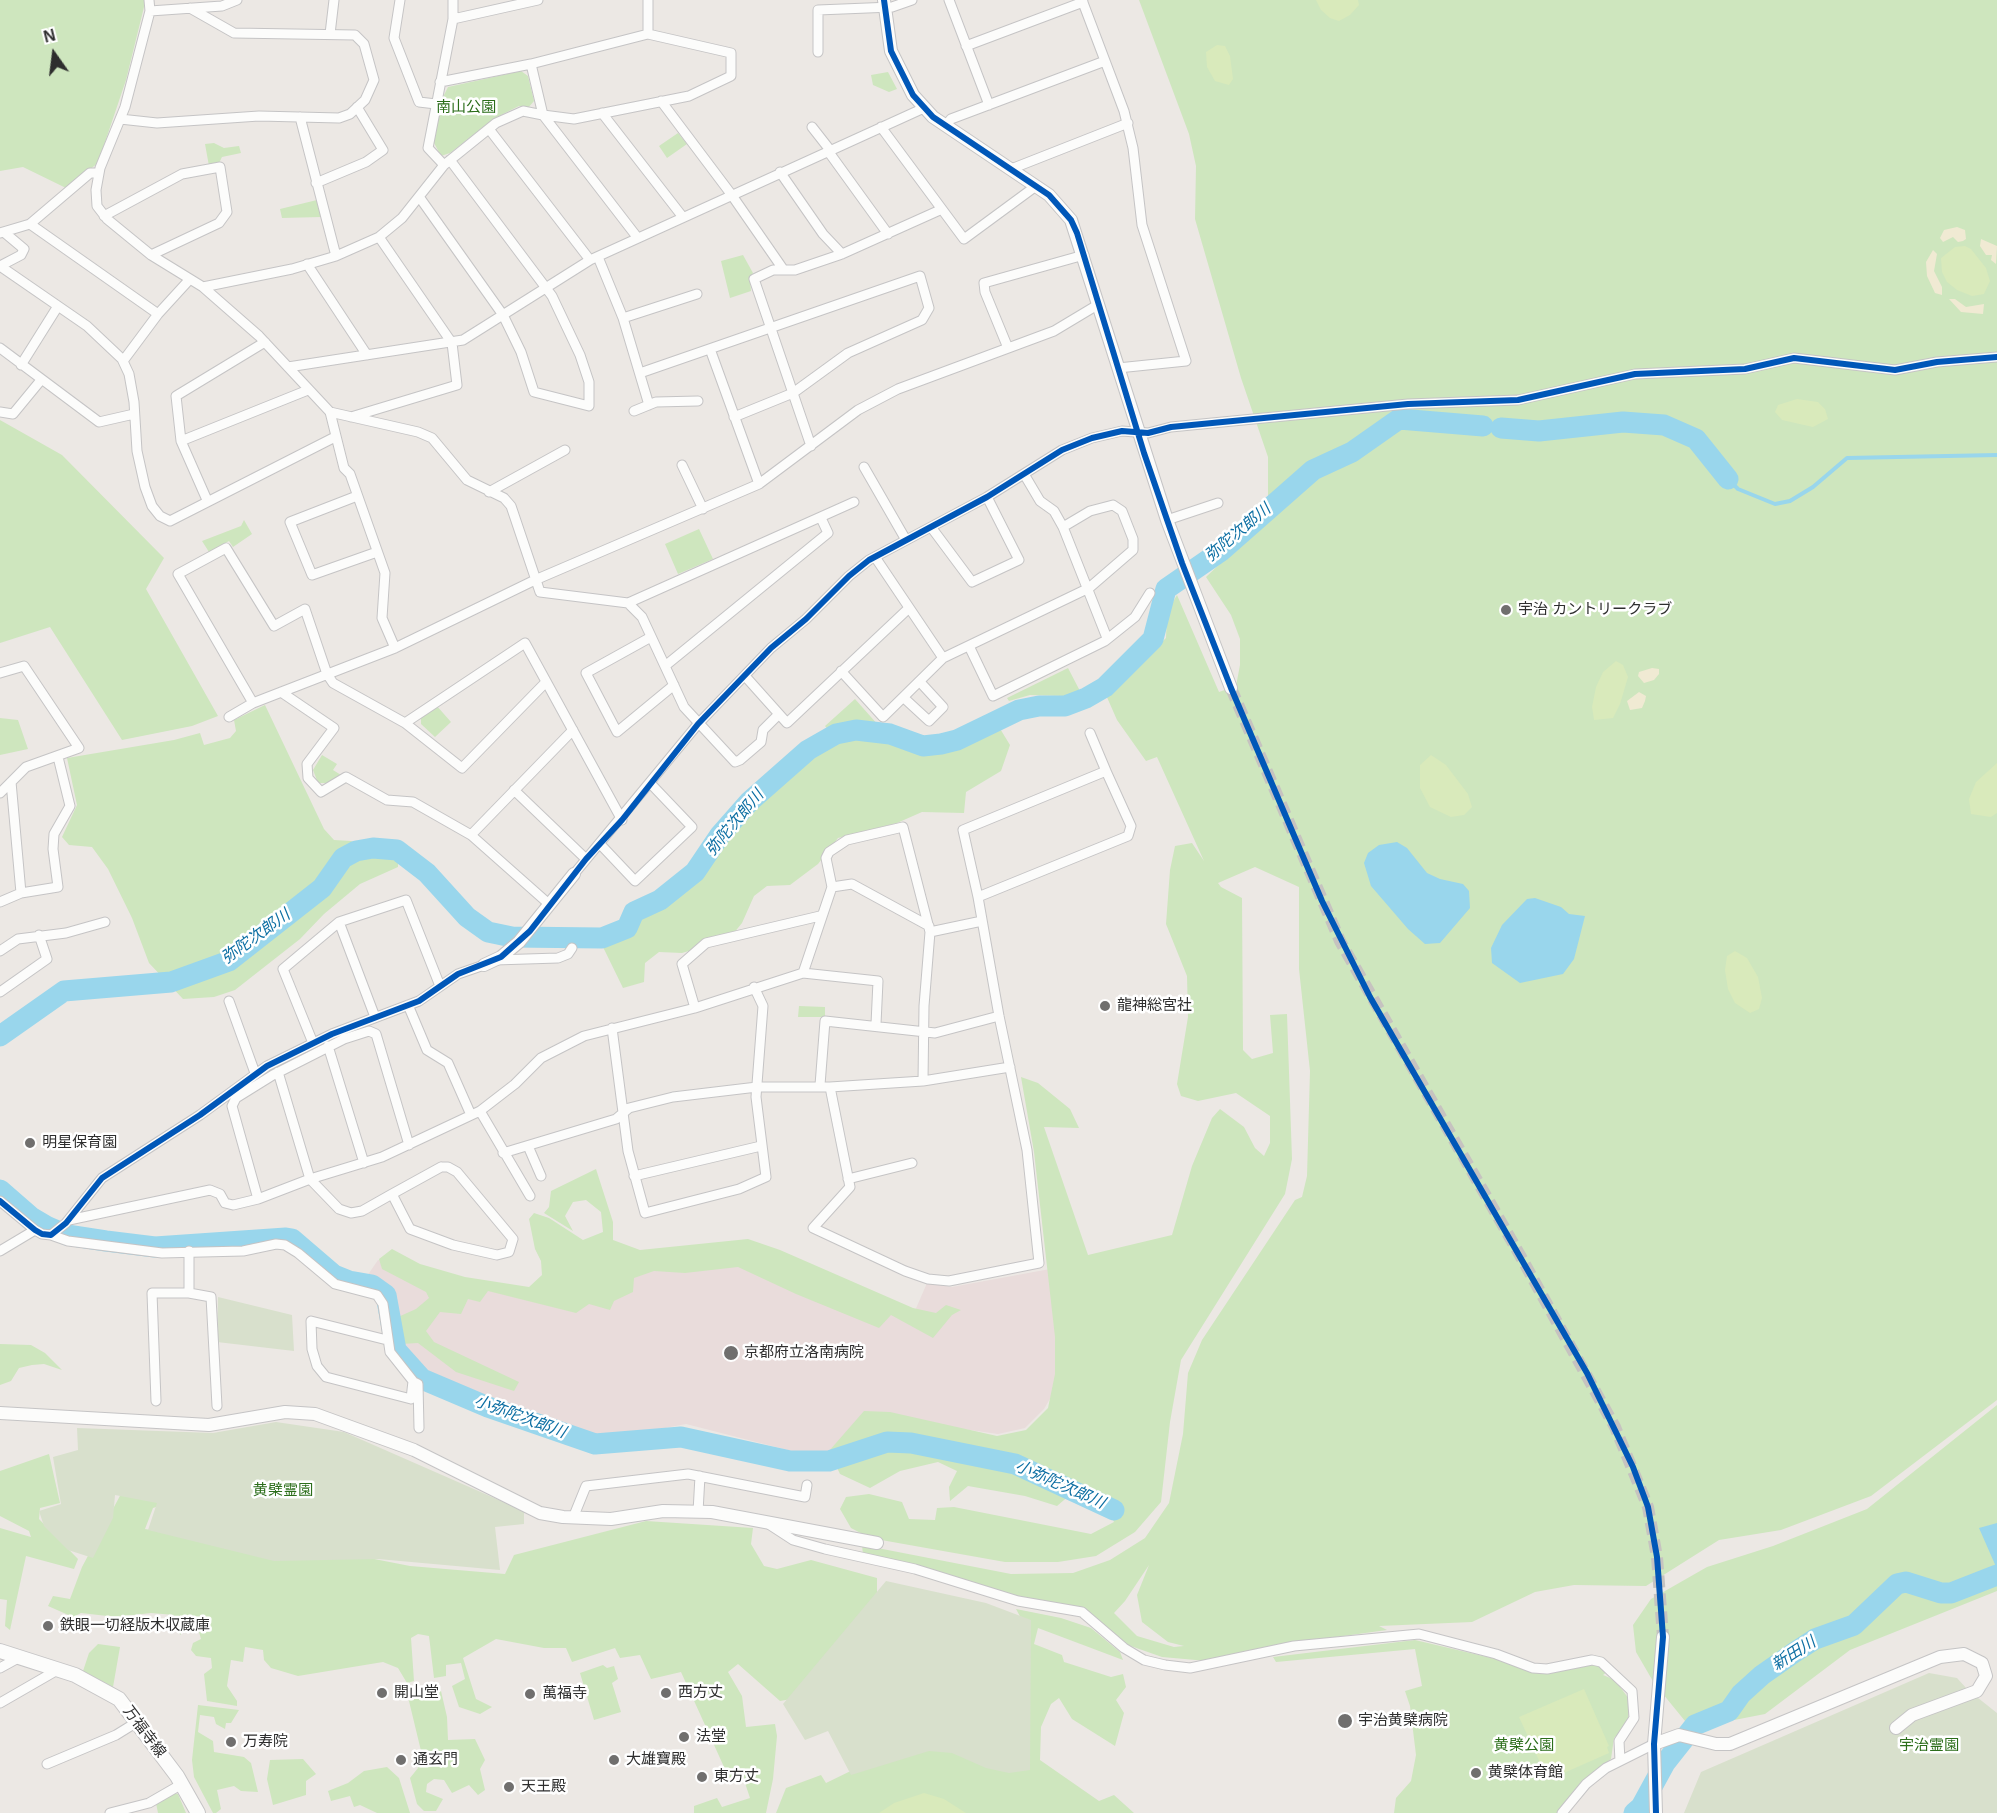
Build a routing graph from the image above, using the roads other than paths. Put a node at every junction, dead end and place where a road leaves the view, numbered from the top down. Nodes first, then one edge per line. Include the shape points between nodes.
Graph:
1 (149, 0) edge
2 (237, 0) edge
3 (334, 0) edge
4 (400, 0) edge
5 (453, 0) edge
6 (538, 0) edge
7 (648, 0) edge
8 (912, 0) edge
9 (949, 0) edge
10 (1083, 1) edge
11 (884, 4) edge
12 (190, 8) junction
13 (150, 10) junction
14 (453, 19) junction
15 (330, 34) junction
16 (648, 34) junction
17 (966, 46) junction
18 (819, 52) dead end
19 (1105, 61) junction
20 (531, 64) junction
21 (440, 82) junction
22 (661, 101) junction
23 (436, 104) junction
24 (989, 105) junction
25 (357, 107) junction
26 (924, 108) junction
27 (602, 113) junction
28 (543, 115) junction
29 (300, 117) junction
30 (120, 119) junction
31 (1128, 123) junction
32 (946, 125) junction
33 (812, 126) dead end
34 (881, 127) junction
35 (489, 129) junction
36 (829, 151) junction
37 (447, 162) junction
38 (1011, 169) junction
39 (780, 172) junction
40 (99, 173) junction
41 (316, 183) junction
42 (1036, 186) junction
43 (731, 194) junction
44 (420, 198) junction
45 (940, 210) junction
46 (105, 216) junction
47 (682, 216) junction
48 (30, 224) junction
49 (3, 233) edge
50 (888, 234) junction
51 (379, 237) junction
52 (637, 237) junction
53 (842, 254) junction
54 (151, 255) junction
55 (1084, 255) junction
56 (336, 256) junction
57 (594, 258) junction
58 (307, 264) junction
59 (0, 266) edge
60 (783, 269) junction
61 (190, 279) junction
62 (203, 287) junction
63 (546, 289) junction
64 (697, 294) dead end
65 (1099, 304) junction
66 (58, 306) junction
67 (158, 314) junction
68 (504, 315) junction
69 (623, 318) junction
70 (771, 328) junction
71 (265, 342) junction
72 (452, 344) junction
73 (0, 348) edge
74 (1008, 348) junction
75 (710, 349) junction
76 (367, 355) junction
77 (1997, 357) edge
78 (123, 361) junction
79 (21, 365) junction
80 (288, 368) junction
81 (1118, 368) junction
82 (640, 373) junction
83 (41, 380) junction
84 (308, 390) junction
85 (793, 393) junction
86 (698, 401) dead end
87 (649, 405) junction
88 (634, 411) dead end
89 (0, 412) edge
90 (330, 412) junction
91 (134, 414) junction
92 (351, 417) junction
93 (734, 417) junction
94 (1137, 432) junction
95 (335, 437) junction
96 (181, 441) junction
97 (812, 446) junction
98 (565, 450) dead end
99 (682, 465) dead end
100 (864, 466) dead end
101 (1024, 474) junction
102 (759, 484) junction
103 (489, 492) junction
104 (357, 496) junction
105 (987, 497) junction
106 (207, 500) junction
107 (854, 502) dead end
108 (1218, 503) dead end
109 (703, 509) junction
110 (821, 518) junction
111 (1167, 520) junction
112 (931, 527) junction
113 (1063, 527) junction
114 (906, 540) junction
115 (377, 552) junction
116 (875, 557) junction
117 (535, 580) junction
118 (1089, 588) junction
119 (1150, 592) dead end
120 (628, 603) junction
121 (909, 608) junction
122 (651, 637) junction
123 (1107, 638) junction
124 (969, 646) junction
125 (395, 648) junction
126 (943, 658) junction
127 (665, 666) junction
128 (841, 671) junction
129 (0, 673) edge
130 (327, 674) junction
131 (744, 676) junction
132 (546, 681) junction
133 (920, 682) junction
134 (674, 685) junction
135 (1231, 688) tunnel mouth
136 (281, 692) junction
137 (904, 698) junction
138 (252, 703) junction
139 (779, 714) junction
140 (229, 717) dead end
141 (405, 723) junction
142 (698, 724) junction
143 (573, 730) junction
144 (1090, 733) dead end
145 (58, 758) junction
146 (1106, 771) junction
147 (11, 782) junction
148 (651, 784) junction
149 (514, 790) junction
150 (0, 793) edge
151 (622, 820) junction
152 (471, 835) junction
153 (600, 844) junction
154 (586, 859) junction
155 (574, 874) joint
156 (832, 887) junction
157 (21, 893) junction
158 (978, 897) junction
159 (0, 902) edge
160 (550, 905) junction
161 (820, 916) junction
162 (982, 921) junction
163 (105, 922) dead end
164 (339, 922) junction
165 (930, 929) junction
166 (39, 935) junction
167 (572, 948) dead end
168 (0, 951) edge
169 (489, 962) junction
170 (803, 973) junction
171 (440, 986) junction
172 (754, 987) junction
173 (0, 992) edge
174 (229, 1001) dead end
175 (408, 1005) junction
176 (695, 1008) junction
177 (999, 1016) junction
178 (375, 1017) junction
179 (876, 1024) junction
180 (612, 1028) junction
181 (923, 1032) junction
182 (313, 1043) junction
183 (328, 1046) junction
184 (1010, 1067) junction
185 (278, 1072) junction
186 (255, 1073) junction
187 (923, 1081) junction
188 (825, 1086) junction
189 (757, 1087) junction
190 (475, 1113) junction
191 (623, 1114) junction
192 (409, 1145) junction
193 (528, 1146) junction
194 (761, 1146) junction
195 (503, 1153) junction
196 (364, 1163) junction
197 (912, 1163) dead end
198 (541, 1176) dead end
199 (634, 1176) junction
200 (310, 1179) junction
201 (848, 1179) junction
202 (392, 1194) junction
203 (530, 1196) dead end
204 (258, 1199) junction
205 (0, 1201) edge
206 (67, 1221) junction
207 (35, 1230) junction
208 (53, 1233) junction
209 (0, 1251) edge
210 (189, 1251) junction
211 (189, 1293) junction
212 (387, 1340) junction
213 (413, 1381) junction
214 (156, 1401) dead end
215 (217, 1406) dead end
216 (0, 1413) edge
217 (419, 1428) dead end
218 (700, 1476) junction
219 (807, 1485) dead end
220 (698, 1512) junction
221 (573, 1518) junction
222 (763, 1520) junction
223 (877, 1543) dead end
224 (1663, 1637) tunnel mouth
225 (0, 1651) edge
226 (20, 1656) junction
227 (0, 1668) edge
228 (59, 1669) junction
229 (0, 1703) edge
230 (137, 1722) junction
231 (1896, 1728) dead end
232 (1654, 1744) junction
233 (1620, 1761) junction
234 (47, 1764) dead end
235 (182, 1784) junction
236 (1656, 1809) edge
237 (110, 1813) edge
238 (198, 1813) edge
239 (1562, 1813) edge

1 - 13 street
2 - 12 street via 222,6
3 - 15 street
4 - 23 street via 394,38 419,102
5 - 14 street
6 - 14 street
7 - 16 street
8 - 11 street
9 - 17 street
10 - 17 street
10 - 19 street
11 - 18 street via 818,10
11 - 26 street via 896,64
12 - 13 street
12 - 15 street via 234,33
13 - 30 street
14 - 21 street
15 - 25 street via 355,35 364,44 374,80 365,100
16 - 20 street
16 - 22 street via 730,53 731,76 689,96
17 - 24 street
19 - 24 street
19 - 31 street
20 - 21 street
20 - 28 street
21 - 23 street
22 - 27 street
22 - 43 street
23 - 37 street via 428,148
24 - 32 street via 951,119
25 - 29 street via 339,118
25 - 41 street via 383,150 366,162
26 - 32 street
26 - 34 street
27 - 28 street via 574,119
27 - 47 street
28 - 35 street via 524,111
28 - 52 street
29 - 30 street via 157,123
29 - 41 street
30 - 40 street
31 - 38 street
31 - 81 street via 1142,225 1186,361
32 - 38 street
33 - 36 street
34 - 36 street
34 - 45 street
35 - 37 street
35 - 57 street
36 - 39 street
36 - 50 street
37 - 44 street
37 - 63 street
38 - 42 street
39 - 43 street
39 - 53 street via 823,234
40 - 46 street via 97,206
40 - 48 street via 90,174
41 - 56 street
42 - 45 street via 964,239
42 - 55 street via 1057,202 1071,220
43 - 47 street
43 - 60 street
44 - 51 street
44 - 68 street
45 - 50 street
46 - 54 street
46 - 54 street via 182,174 220,167 227,212 219,223
47 - 52 street
48 - 49 street
48 - 67 street
49 - 59 street via 24,249 21,255
50 - 53 street
51 - 56 street
51 - 72 street
52 - 57 street
53 - 60 street via 795,270
54 - 61 street
55 - 65 street
55 - 74 street via 984,283
56 - 58 street
57 - 63 street
57 - 69 street
58 - 62 street
58 - 76 street
59 - 66 street
60 - 70 street via 754,279
61 - 62 street
61 - 67 street
62 - 71 street
63 - 68 street
63 - 68 street via 580,354 589,382 589,406 534,392
64 - 69 street
65 - 74 street via 1054,331
65 - 81 street
66 - 78 street via 87,326
66 - 79 street
67 - 78 street
68 - 72 street
69 - 82 street
70 - 75 street
70 - 85 street
70 - 85 street via 920,276 929,308 922,320 848,353
71 - 80 street
71 - 96 street via 176,396
72 - 76 street
72 - 92 street via 457,386
73 - 79 street
74 - 97 street via 898,389 858,410
75 - 82 street
75 - 93 street
76 - 80 street
77 - 94 street via 1895,370 1794,358 1745,369 1635,374 1518,400 1408,404
78 - 91 street via 129,374
79 - 83 street
80 - 84 street
81 - 94 street
82 - 87 street
83 - 89 street via 13,414
83 - 91 street via 99,422
84 - 90 street
84 - 96 street
85 - 93 street
85 - 97 street
86 - 87 street
87 - 88 street
90 - 92 street
90 - 95 street
91 - 106 street via 145,487 160,516 170,521
92 - 103 street via 432,438 467,480
93 - 102 street
94 - 101 street via 1092,438 1062,450
94 - 111 street
95 - 104 street
95 - 106 street
96 - 106 street
97 - 102 street
98 - 103 street
99 - 109 street
100 - 114 street
101 - 105 street
101 - 113 street via 1040,501
102 - 109 street
103 - 117 street via 511,506
104 - 115 street
104 - 115 street via 290,522 312,575
105 - 112 street
105 - 112 street via 1019,560 972,582
107 - 110 street
108 - 111 street
109 - 117 street
110 - 120 street
110 - 127 street via 828,533
111 - 135 street
112 - 114 street
113 - 118 street
113 - 118 street via 1090,511 1113,505 1122,511 1133,550
114 - 116 street
115 - 125 street via 385,573 382,618
116 - 121 street
116 - 131 street via 849,576
117 - 120 street via 540,592 551,595
117 - 125 street
118 - 123 street
118 - 124 street
119 - 123 street via 1135,617
120 - 122 street via 642,617
121 - 126 street
121 - 128 street
122 - 127 street
122 - 134 street via 586,674 617,732
123 - 124 street via 993,696
124 - 126 street
125 - 130 street
126 - 133 street
127 - 134 street
128 - 137 street via 883,717
128 - 139 street via 787,723
129 - 145 street via 24,666 79,748
130 - 136 street
130 - 138 street via 305,609 274,626 226,549 178,574
130 - 141 street via 333,683
131 - 139 street
131 - 142 street
132 - 141 street via 525,643
132 - 141 street via 462,768
132 - 143 street
133 - 137 street
133 - 137 street via 943,707 929,721
134 - 142 street via 684,707
136 - 138 street
136 - 152 street via 334,728 308,764 308,778 321,792 346,777 387,800 413,802
138 - 140 street
139 - 142 street via 763,730 761,742 735,762
142 - 148 street
143 - 149 street
143 - 151 street
144 - 146 street
145 - 147 street via 26,767
145 - 157 street via 69,807 54,834 58,887
146 - 158 street via 963,830
146 - 158 street via 1131,826 1128,836
147 - 150 street
147 - 157 street
148 - 151 street
148 - 153 street via 692,827 634,881
149 - 152 street
149 - 154 street
151 - 153 street
152 - 160 street
153 - 154 street
154 - 155 street
155 - 160 street
156 - 161 street
156 - 165 street via 852,884
156 - 165 street via 826,858 838,845 903,827
157 - 159 street
158 - 162 street
160 - 169 street via 512,950
161 - 170 street
161 - 176 street via 706,943 682,964
162 - 165 street
162 - 177 street
163 - 166 street via 66,933
164 - 171 street via 406,900
164 - 178 street
164 - 182 street via 283,969
165 - 181 street
166 - 168 street via 18,939
166 - 173 street via 47,959
167 - 169 street via 558,958
169 - 171 street
170 - 172 street
170 - 179 street via 878,981
171 - 175 street
172 - 176 street
172 - 189 street via 763,1006
174 - 186 street
175 - 178 street
175 - 190 street via 427,1050 448,1063
176 - 180 street
177 - 181 street via 934,1033
177 - 184 street
178 - 182 street
179 - 181 street
179 - 188 street via 825,1021
180 - 190 street via 584,1036 541,1058 515,1084
180 - 191 street
181 - 187 street
182 - 186 street
183 - 185 street
183 - 192 street via 369,1031 376,1034
183 - 196 street
184 - 187 street
184 - 201 street via 1027,1150 1039,1263 950,1281 905,1271 813,1228 850,1186
185 - 200 street
185 - 204 street via 236,1098 232,1106
186 - 206 street via 200,1115 102,1178
187 - 188 street
188 - 189 street
188 - 201 street
189 - 191 street via 673,1097 629,1108
189 - 194 street
190 - 192 street
190 - 195 street
191 - 193 street
191 - 199 street
192 - 196 street
193 - 195 street
193 - 198 street
194 - 199 street
194 - 199 street via 766,1177 739,1189 645,1213
195 - 203 street
196 - 200 street
197 - 201 street
200 - 202 street via 339,1209 351,1213
200 - 204 street
202 - 202 street via 441,1167 448,1167 457,1172 513,1239 512,1248 497,1255 410,1229
204 - 206 street via 233,1205 210,1190
205 - 207 street
206 - 208 street
207 - 208 street
207 - 209 street
208 - 210 street via 59,1240 119,1250
210 - 211 street
210 - 212 street via 243,1251 285,1245 335,1284 377,1295 383,1304
211 - 214 street via 152,1293
211 - 215 street via 212,1297
212 - 213 street via 399,1366
212 - 213 street via 311,1321 312,1349 317,1366 326,1377 411,1399
213 - 217 street via 418,1384
216 - 221 street via 209,1425 285,1412 315,1414 414,1450 527,1509
218 - 219 street via 805,1497
218 - 220 street
218 - 221 street via 664,1476 586,1486
220 - 221 street via 663,1510 611,1519
220 - 222 street
222 - 223 street
222 - 233 street via 793,1540 915,1569 1018,1601 1082,1612 1144,1660 1165,1665 1190,1668 1294,1646 1419,1634 1533,1668 1547,1669 1592,1659 1601,1662 1632,1690 1634,1718 1619,1742
224 - 232 street
225 - 226 main road, 万福寺線
226 - 227 street
226 - 228 main road, 万福寺線
228 - 229 street
228 - 230 main road, 万福寺線 via 116,1697
230 - 234 street
230 - 235 main road, 万福寺線
231 - 232 street via 1912,1715 1977,1691 1986,1676 1982,1663 1964,1654 1940,1657 1730,1744 1679,1735
232 - 233 street
232 - 236 street
233 - 239 street via 1586,1784
235 - 237 street via 149,1803
235 - 238 main road, 万福寺線

